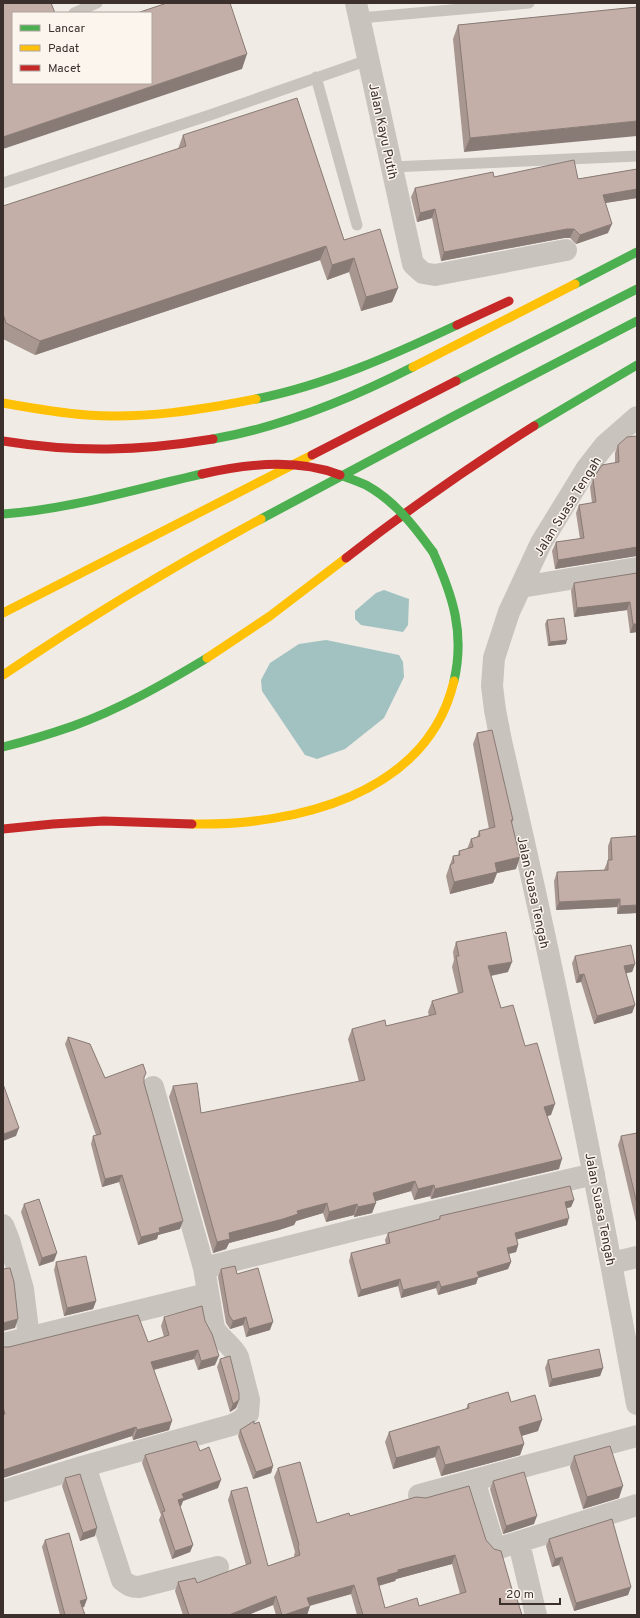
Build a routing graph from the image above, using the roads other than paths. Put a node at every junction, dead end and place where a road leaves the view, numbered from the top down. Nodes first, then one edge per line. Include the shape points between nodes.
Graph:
1 (97, 3) edge
2 (529, 3) edge
3 (358, 11) edge
4 (76, 12) edge
5 (368, 60) junction
6 (316, 77) junction
7 (637, 156) edge
8 (392, 167) junction
9 (3, 183) edge
10 (357, 225) dead end
11 (637, 242) edge
12 (624, 248) dead end
13 (566, 250) dead end
14 (637, 252) edge
15 (637, 289) edge
16 (516, 298) dead end
17 (637, 321) edge
18 (637, 365) edge
19 (3, 403) edge
20 (637, 417) edge
21 (3, 441) edge
22 (3, 514) edge
23 (637, 568) edge
24 (521, 586) junction
25 (3, 613) edge
26 (3, 675) edge
27 (3, 747) edge
28 (3, 829) edge
29 (152, 1087) dead end
30 (594, 1174) junction
31 (3, 1225) edge
32 (637, 1257) edge
33 (612, 1263) junction
34 (204, 1268) junction
35 (207, 1294) junction
36 (29, 1338) junction
37 (3, 1344) edge
38 (637, 1404) edge
39 (637, 1436) edge
40 (85, 1466) junction
41 (474, 1480) junction
42 (3, 1491) edge
43 (419, 1495) dead end
44 (637, 1505) edge
45 (519, 1542) junction
46 (218, 1567) dead end
47 (536, 1615) edge

1 - 4 lane
2 - 3 lane
3 - 5 street, Jalan Kayu Putih
5 - 6 lane
5 - 8 street, Jalan Kayu Putih
6 - 9 lane
6 - 10 lane
7 - 8 lane
8 - 13 street, Jalan Kayu Putih via 411,260 423,273 435,275
11 - 12 highway
14 - 21 highway via 425,360 326,405 285,420 210,440 166,447 119,450 63,448
15 - 25 highway
16 - 19 highway via 424,341 343,373 287,392 237,404 173,413 113,416 47,411
17 - 26 highway via 483,400 177,564 38,650
18 - 27 highway via 482,460 388,526 270,616 214,654 154,688 91,719
20 - 24 street, Jalan Suasa Tengah via 605,445 587,468 541,543
22 - 28 highway, bridge via 74,505 234,467 298,465 325,470 352,479 377,492 417,529 433,552 446,578 460,632 460,660 453,689 441,719 421,747 396,770 367,790 328,807 289,817 251,822 214,824 105,821
23 - 24 street
24 - 30 street, Jalan Suasa Tengah via 509,612 494,658 492,686
29 - 34 street
30 - 33 street, Jalan Suasa Tengah
30 - 34 street
31 - 36 street via 23,1289
32 - 33 street
33 - 38 street, Jalan Suasa Tengah
34 - 35 street
35 - 36 street
35 - 40 street via 214,1328 238,1357 249,1400 248,1414 232,1425
36 - 37 street
39 - 41 street
40 - 42 street
40 - 46 street via 122,1580 127,1584 139,1587
41 - 43 street
41 - 45 street via 494,1544 499,1548
44 - 45 street
45 - 47 street

